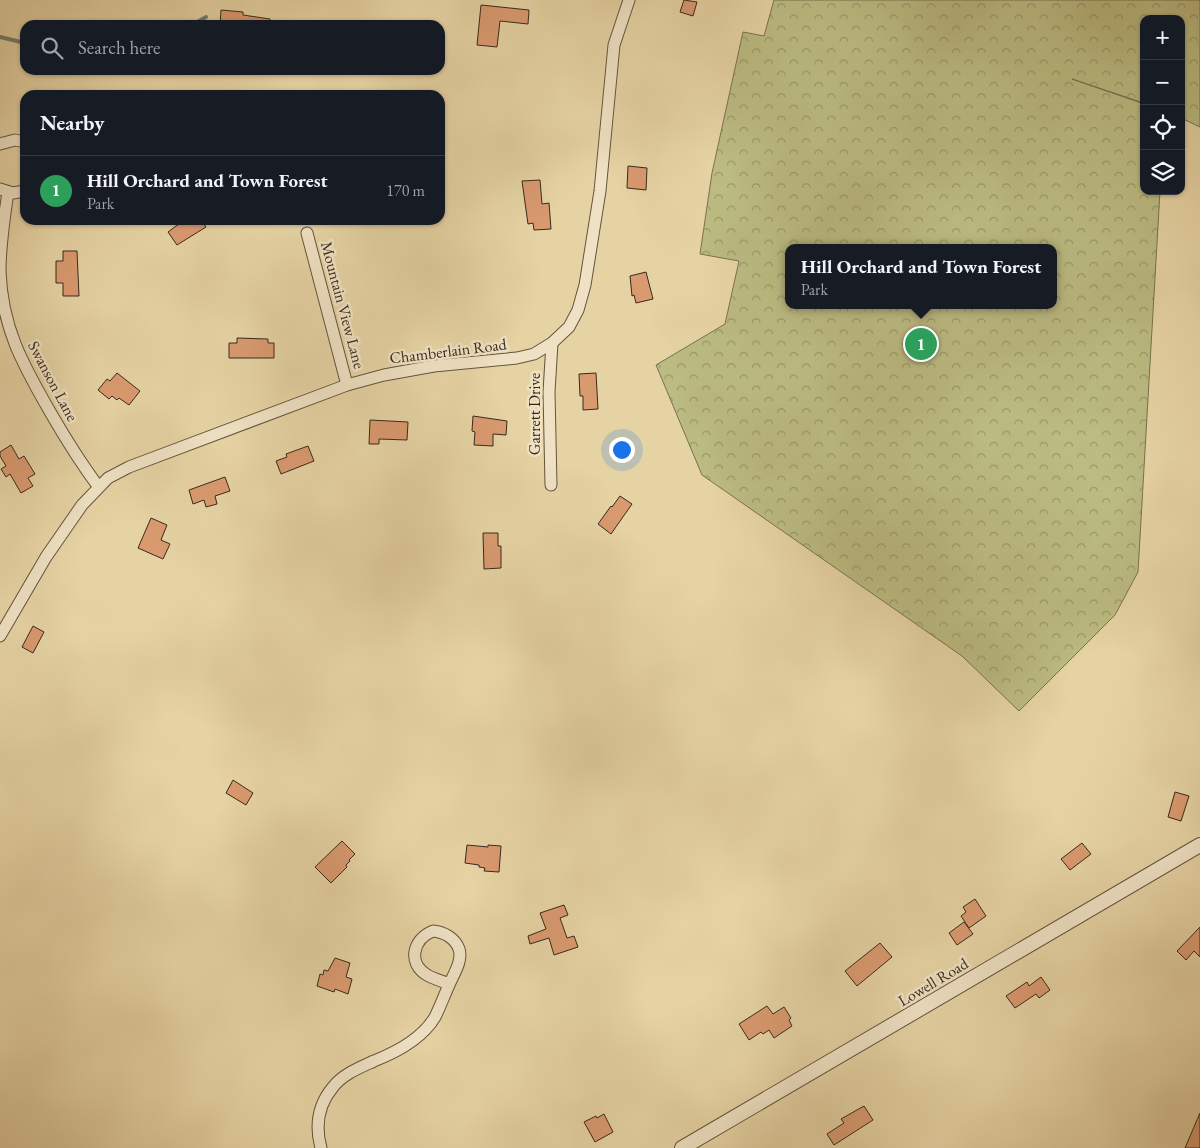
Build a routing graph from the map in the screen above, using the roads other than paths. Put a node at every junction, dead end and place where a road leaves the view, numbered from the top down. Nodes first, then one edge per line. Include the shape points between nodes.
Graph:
1 (629, 0) edge
2 (20, 141) edge
3 (0, 144) edge
4 (4, 190) edge
5 (20, 192) edge
6 (307, 233) dead end
7 (552, 343) junction
8 (347, 385) junction
9 (551, 485) dead end
10 (98, 486) junction
11 (0, 636) edge
12 (1200, 845) edge
13 (449, 984) junction
14 (320, 1148) edge
15 (682, 1148) edge

1 - 7 street, Chamberlain Road via 613,52 600,191 585,285 569,327
2 - 3 street
4 - 5 street, Swanson Lane
4 - 10 street, Swanson Lane via 0,271 9,328 24,367 70,446
6 - 8 street, Mountain View Lane
7 - 8 street, Chamberlain Road via 534,354 517,358 434,366
7 - 9 street, Garrett Drive via 549,392
8 - 10 street, Chamberlain Road via 129,467
10 - 11 street, Chamberlain Road via 61,533
12 - 15 street, Lowell Road
13 - 13 street via 458,965 459,948 448,935 432,931 416,945 414,956 427,975
13 - 14 street via 435,1016 418,1036 396,1051 351,1072 334,1085 319,1113

